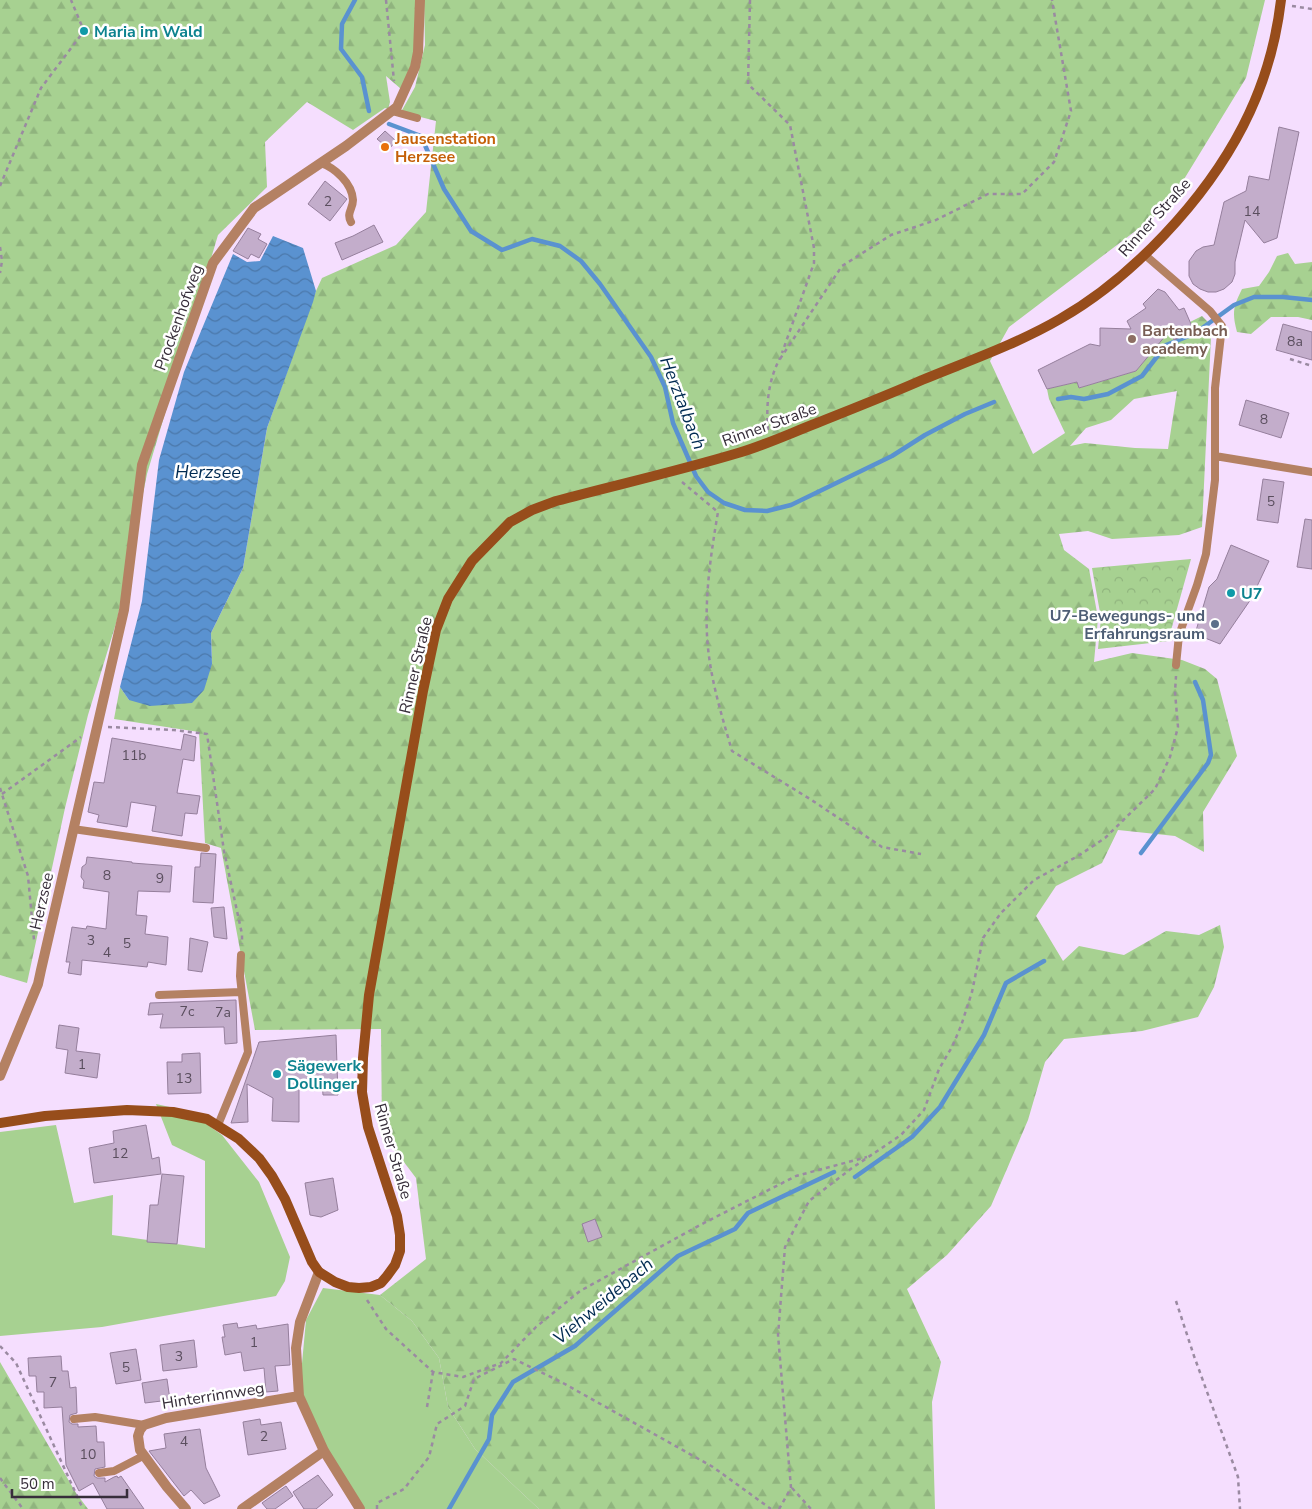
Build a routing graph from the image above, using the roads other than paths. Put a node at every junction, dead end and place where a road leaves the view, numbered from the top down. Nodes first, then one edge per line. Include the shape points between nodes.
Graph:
1 (420, 0) edge
2 (1281, 2) edge
3 (395, 110) junction
4 (417, 118) dead end
5 (321, 162) junction
6 (351, 222) dead end
7 (1145, 255) junction
8 (1215, 456) junction
9 (1312, 472) edge
10 (1176, 665) road end
11 (96, 727) joint
12 (73, 829) junction
13 (206, 848) dead end
14 (242, 955) road end
15 (242, 992) junction
16 (159, 995) dead end
17 (0, 1076) edge
18 (0, 1123) edge
19 (218, 1125) junction
20 (319, 1272) junction
21 (300, 1396) junction
22 (74, 1419) dead end
23 (144, 1425) junction
24 (324, 1451) junction
25 (143, 1456) junction
26 (99, 1473) dead end
27 (186, 1509) edge
28 (242, 1509) edge
29 (360, 1509) edge

1 - 3 street, Prockenhofweg via 417,60
2 - 7 main road, Rinner Straße via 1267,66 1243,125 1218,167 1186,210
3 - 4 lane
3 - 5 street, Prockenhofweg
5 - 6 lane via 336,170 348,186 353,200 349,213
5 - 11 street, Prockenhofweg via 254,208 213,263 142,466 124,610
7 - 8 lane via 1210,311 1223,330 1214,403
7 - 20 main road, Rinner Straße via 1086,302 1033,333 769,442 532,510 510,522 472,561 448,599 436,630 369,995 362,1092 368,1127 397,1216 400,1251 395,1265 381,1283 371,1287 342,1284
8 - 9 lane
8 - 10 lane via 1206,554 1179,635
11 - 12 street, Herzsee
12 - 13 lane
12 - 17 street, Herzsee via 38,984
14 - 15 lane
15 - 16 lane
15 - 19 lane via 248,1052
18 - 19 main road via 65,1114 153,1110 191,1115
19 - 20 main road via 239,1139 272,1176
20 - 21 street via 300,1322 296,1348
21 - 23 street, Hinterrinnweg via 166,1418
21 - 24 street
22 - 23 lane via 95,1417
23 - 25 street, Hinterrinnweg via 138,1443
24 - 28 street
24 - 29 street
25 - 26 lane via 114,1471
25 - 27 street

